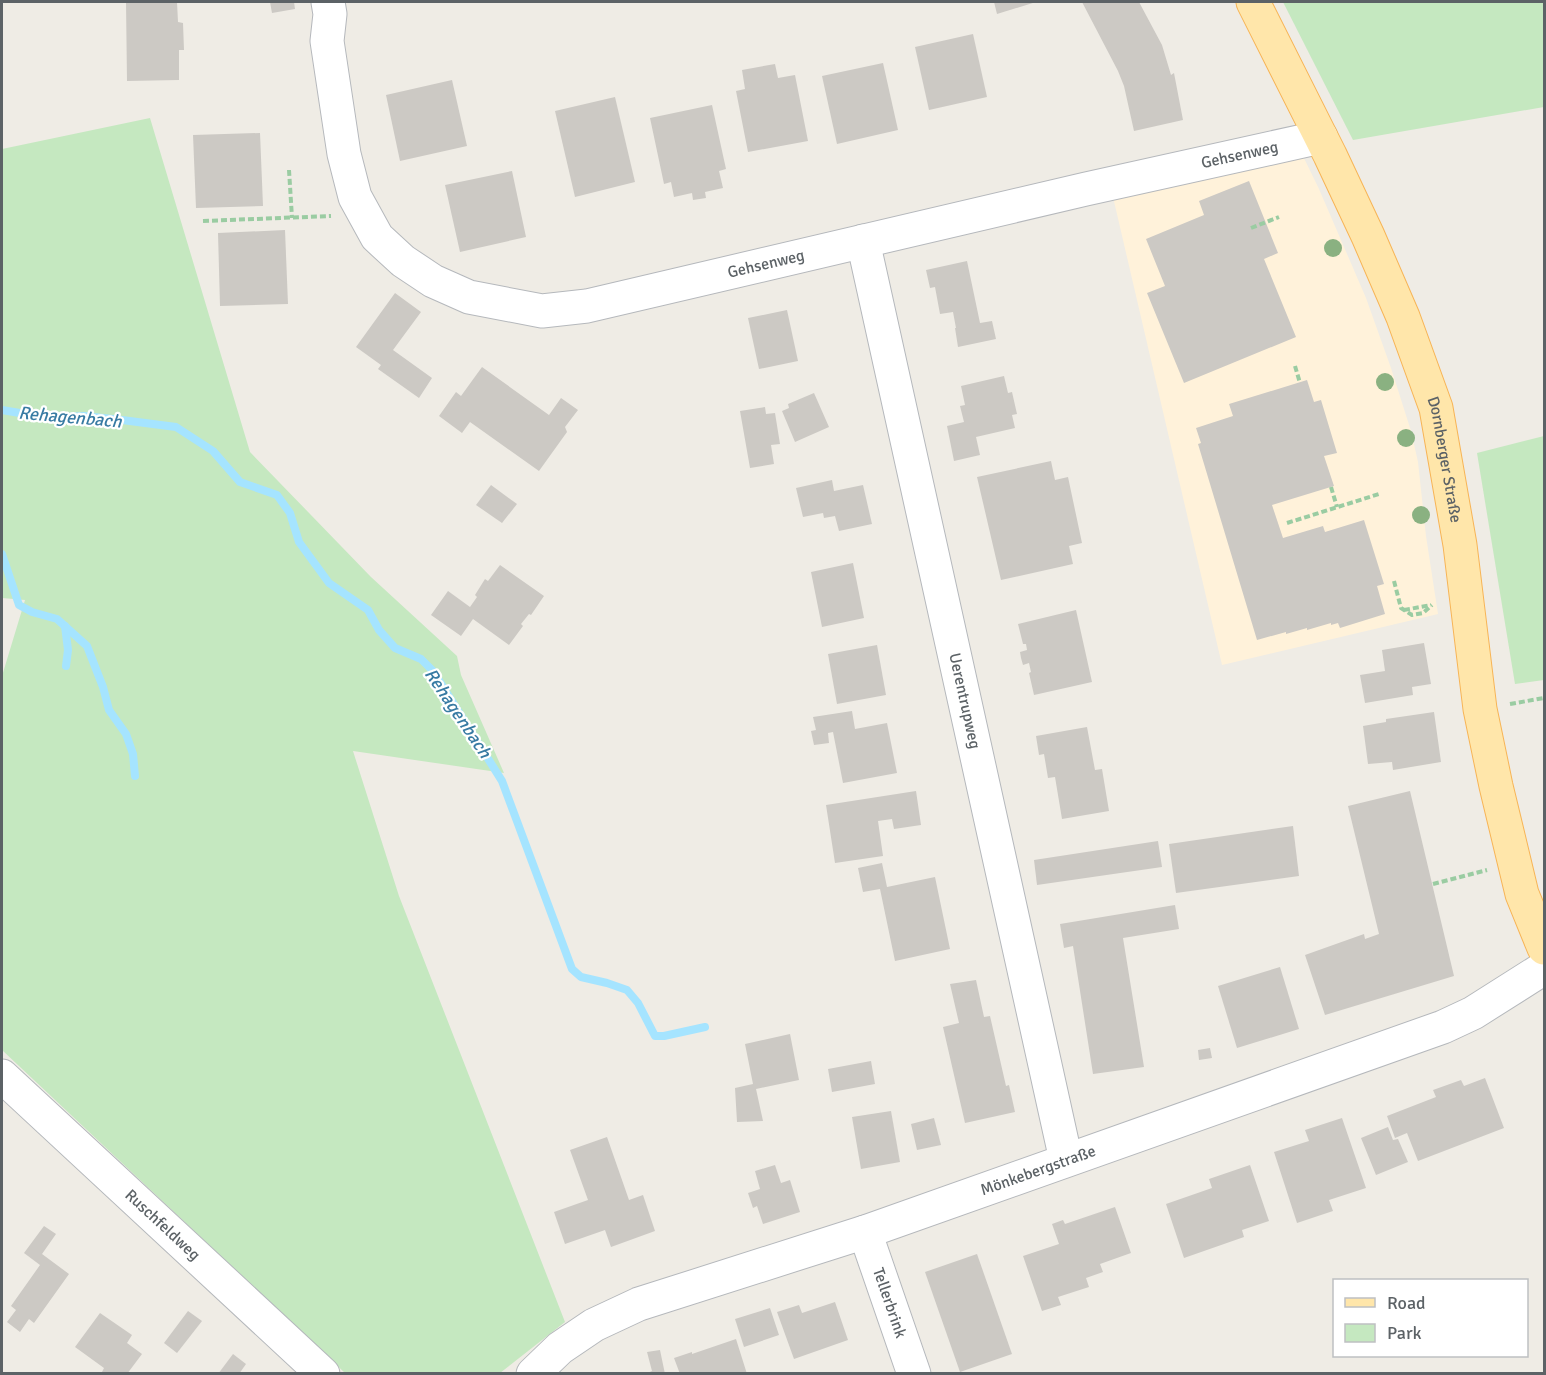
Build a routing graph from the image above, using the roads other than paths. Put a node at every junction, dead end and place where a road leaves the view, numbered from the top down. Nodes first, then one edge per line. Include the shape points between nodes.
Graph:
1 (1252, 2) edge
2 (329, 8) edge
3 (1321, 137) junction
4 (863, 241) junction
5 (1545, 948) edge
6 (1545, 968) edge
7 (2, 1076) edge
8 (1066, 1160) junction
9 (865, 1232) junction
10 (323, 1374) edge
11 (533, 1374) edge
12 (914, 1374) edge

1 - 3 main road, Dornberger Straße
2 - 4 street, Gehsenweg via 327,41 344,154 355,197 377,237 403,261 433,281 469,297 542,311 587,306
3 - 4 street, Gehsenweg
3 - 5 main road, Dornberger Straße via 1403,317 1436,408 1460,545 1480,709 1522,894
4 - 8 street, Uerentrupweg
6 - 8 street, Mönkebergstraße via 1443,1027
7 - 10 street, Ruschfeldweg
8 - 9 street, Mönkebergstraße
9 - 11 street, Mönkebergstraße via 639,1304 594,1325 560,1348
9 - 12 street, Tellerbrink

